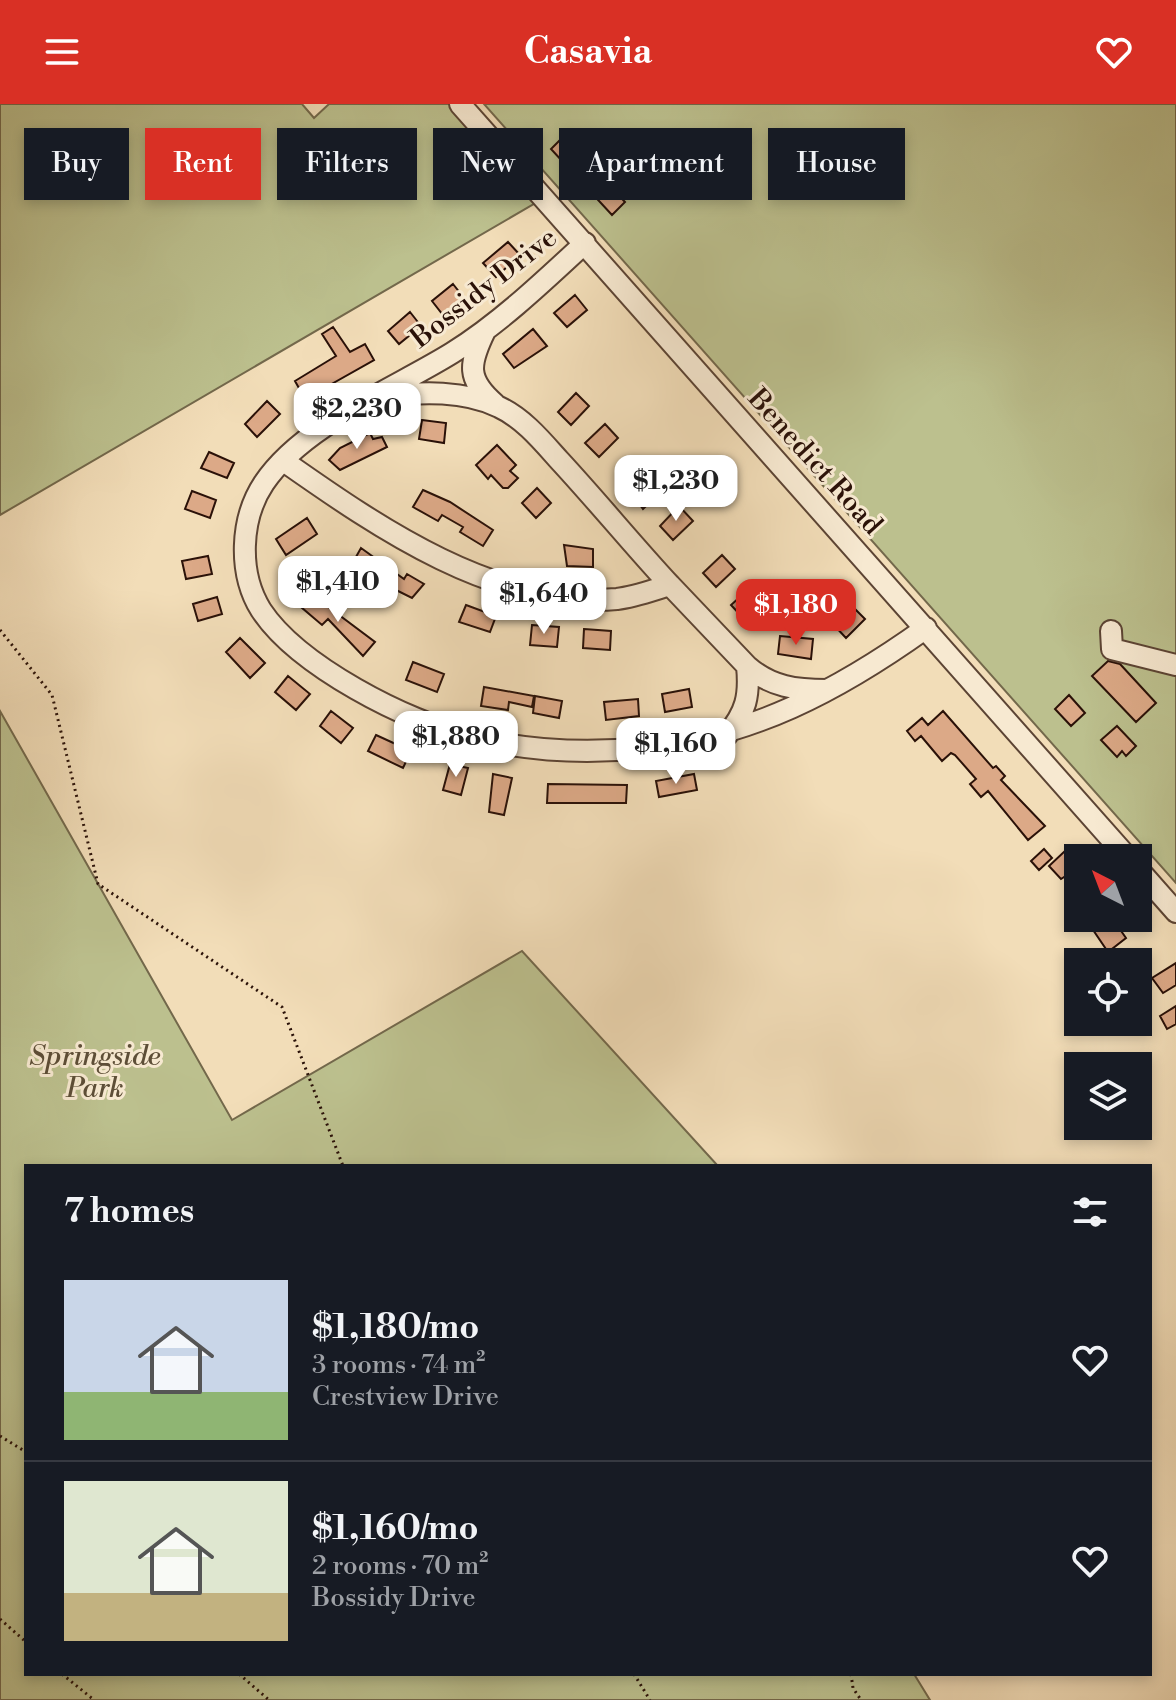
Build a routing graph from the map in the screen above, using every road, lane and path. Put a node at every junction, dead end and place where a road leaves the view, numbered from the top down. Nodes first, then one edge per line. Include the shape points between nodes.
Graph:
1 (460, 104) edge
2 (585, 243) junction
3 (487, 327) junction
4 (374, 397) junction
5 (498, 406) junction
6 (285, 462) junction
7 (670, 585) junction
8 (926, 628) junction
9 (0, 630) edge
10 (1111, 631) dead end
11 (1176, 665) edge
12 (747, 666) junction
13 (831, 690) junction
14 (727, 735) junction
15 (1116, 844) edge
16 (1152, 885) edge
17 (1176, 912) edge
18 (342, 1164) edge
19 (0, 1436) edge
20 (24, 1451) edge
21 (0, 1619) edge
22 (24, 1640) edge
23 (64, 1676) edge
24 (241, 1676) edge
25 (635, 1676) edge
26 (851, 1676) edge
27 (94, 1700) edge
28 (269, 1700) edge
29 (650, 1700) edge
30 (861, 1700) edge

1 - 2 street, Benedict Road
2 - 3 street, Bossidy Drive
2 - 8 street, Benedict Road
3 - 4 street, Bossidy Drive
3 - 5 street via 475,352 472,377
4 - 5 street via 425,391
4 - 6 street, Bossidy Drive via 329,424
5 - 7 street via 532,432
6 - 7 street via 381,524 508,586 567,598 618,599
6 - 14 street, Bossidy Drive via 264,483 251,512 246,572 263,612 316,663 400,711 468,737 552,753 642,748
7 - 12 street
8 - 13 street, Bossidy Drive
8 - 15 street, Benedict Road
9 - 18 path via 52,695 98,884 282,1007
10 - 11 street via 1112,649
12 - 13 street via 767,681 794,690
12 - 14 street via 747,703
13 - 14 street, Bossidy Drive
16 - 17 street
19 - 20 path
21 - 22 path
23 - 27 path
24 - 28 path
25 - 29 path
26 - 30 path

